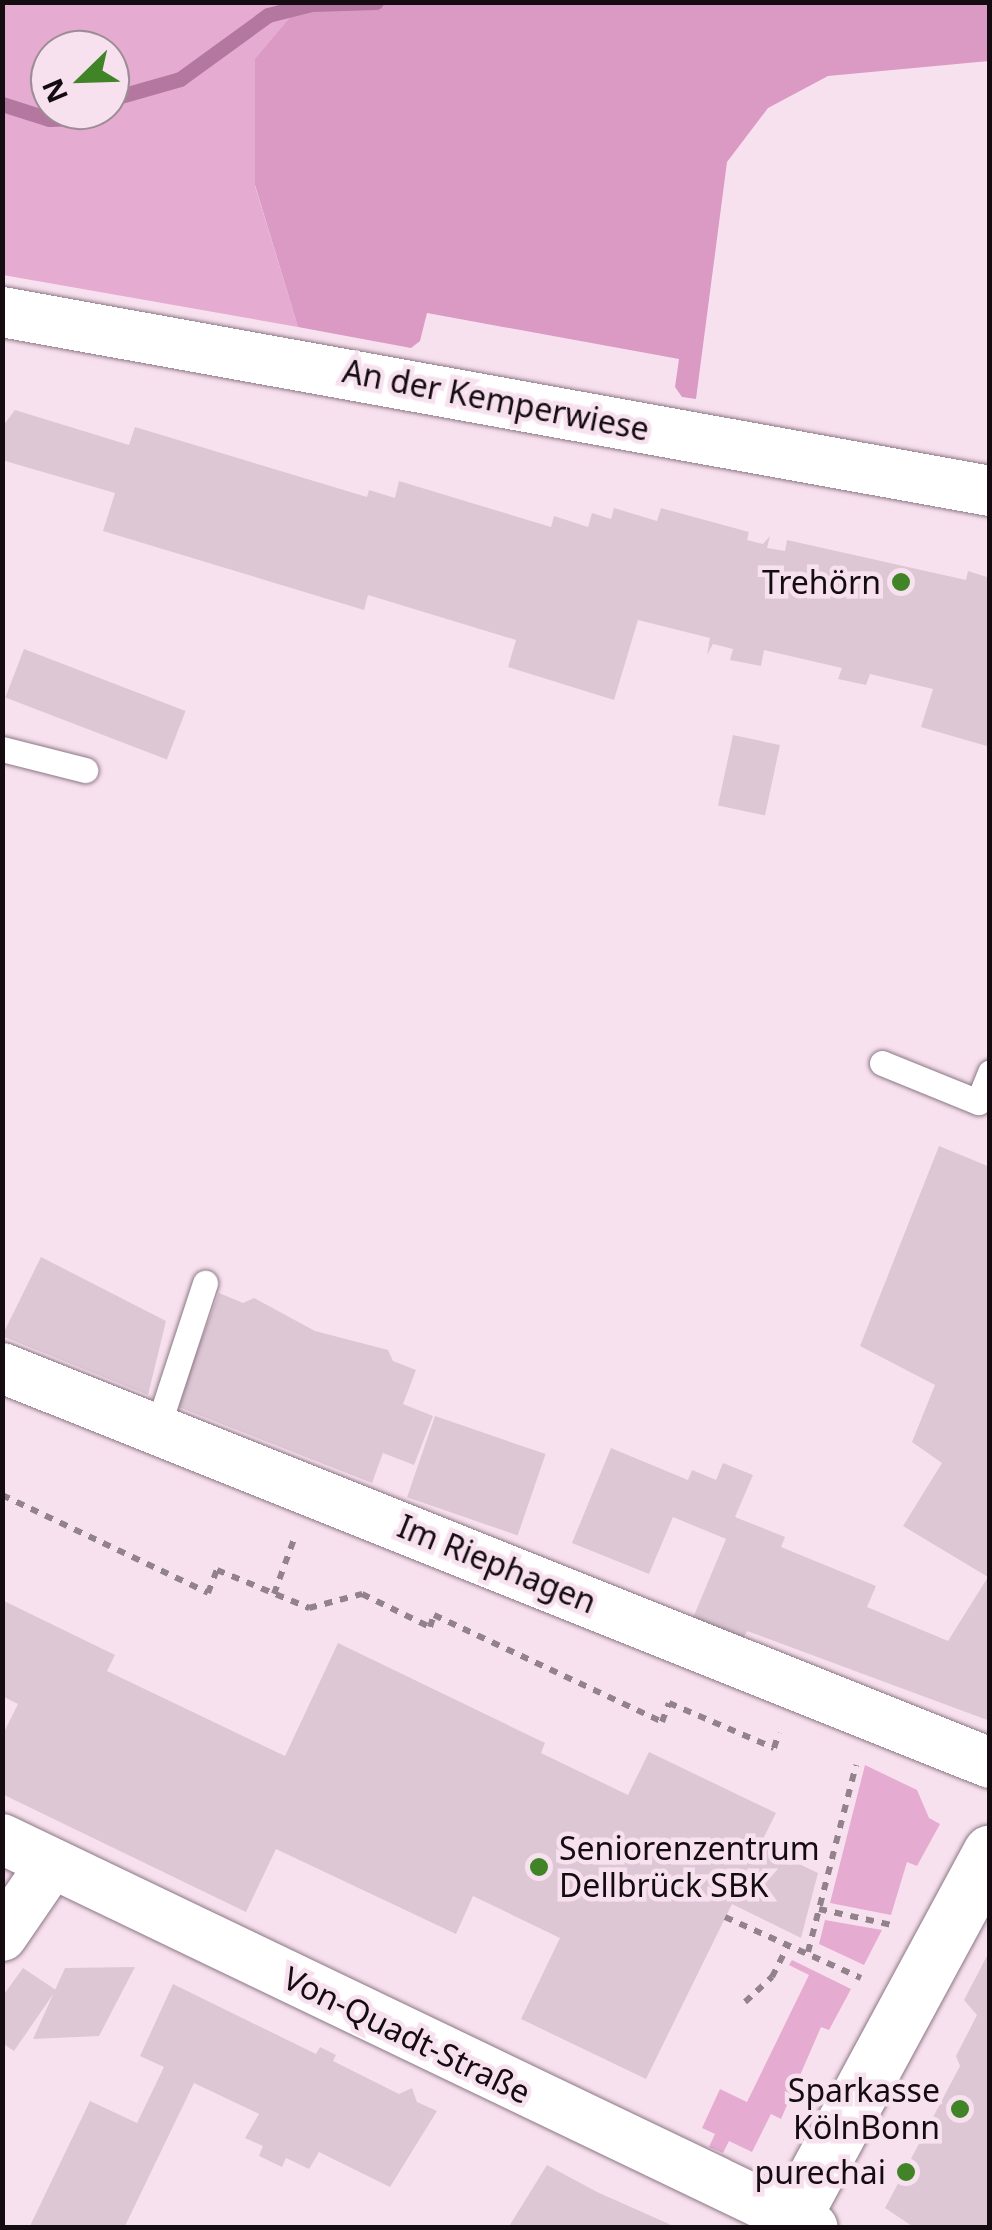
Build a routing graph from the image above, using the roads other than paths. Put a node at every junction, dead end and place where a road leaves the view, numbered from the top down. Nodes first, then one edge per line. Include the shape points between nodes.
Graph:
1 (2, 312) edge
2 (990, 491) edge
3 (2, 749) edge
4 (84, 770) dead end
5 (882, 1063) dead end
6 (990, 1072) edge
7 (205, 1282) dead end
8 (2, 1368) edge
9 (157, 1429) junction
10 (990, 1762) edge
11 (2, 1838) edge
12 (990, 1852) edge
13 (52, 1863) junction
14 (2, 1936) edge
15 (797, 2225) edge

1 - 2 street, An der Kemperwiese
3 - 4 lane
5 - 6 lane via 978,1102
7 - 9 lane
8 - 9 street, Im Riephagen
9 - 10 street, Im Riephagen
11 - 13 street, Von-Quadt-Straße
12 - 15 street
13 - 14 street
13 - 15 street, Von-Quadt-Straße

